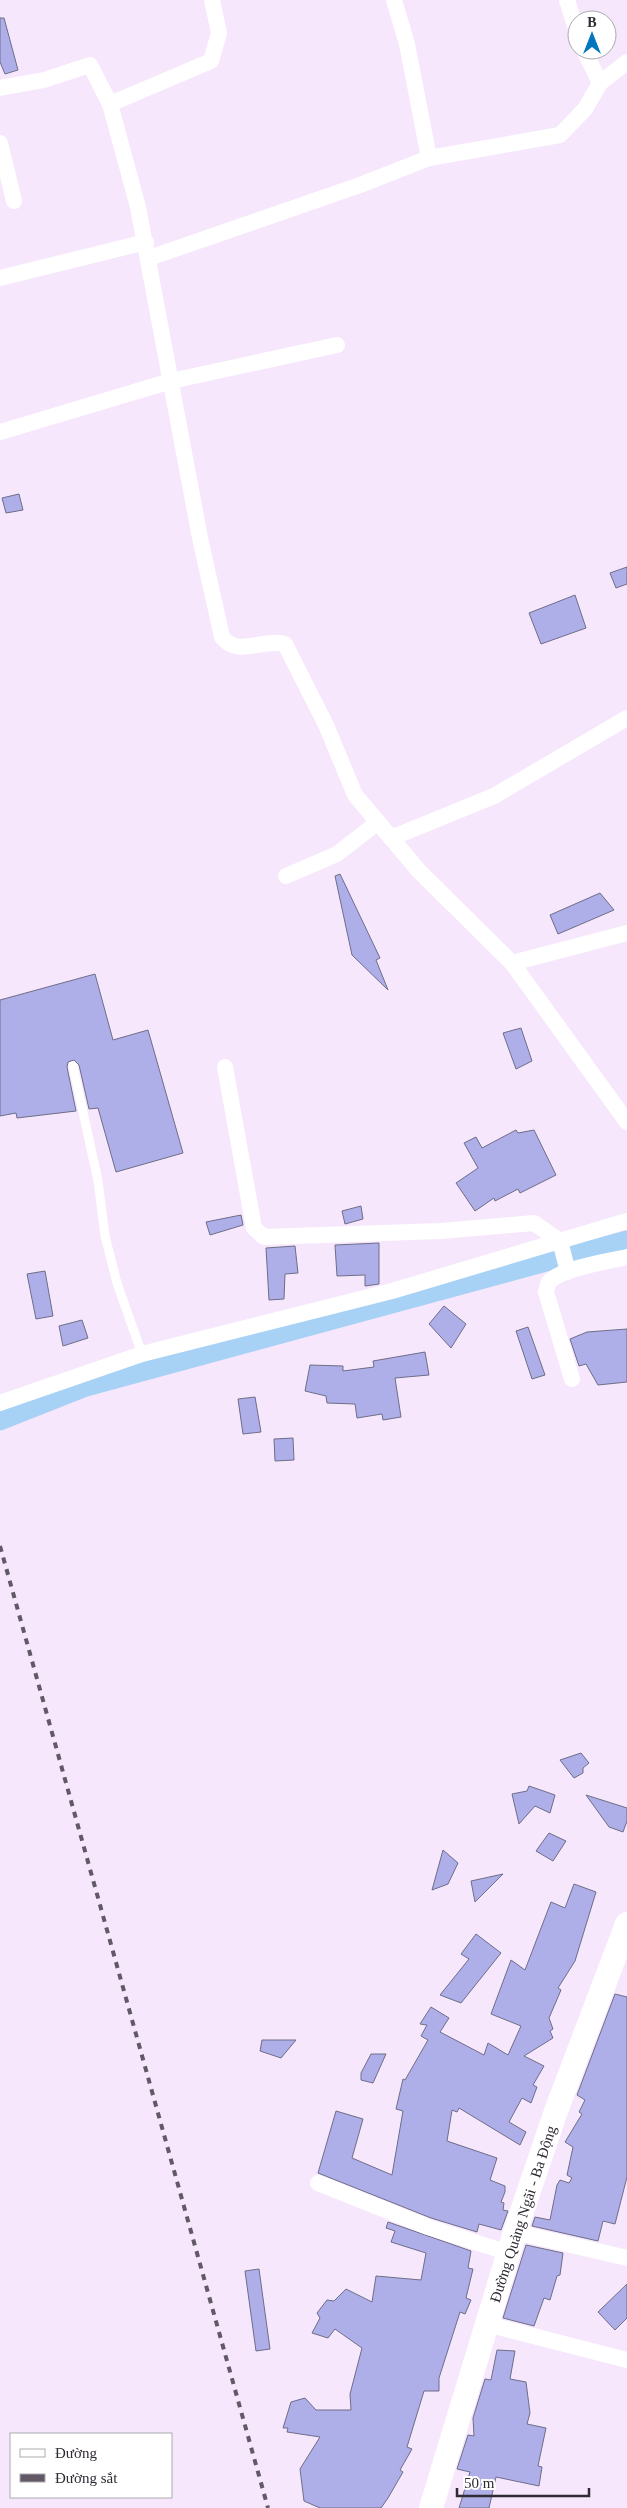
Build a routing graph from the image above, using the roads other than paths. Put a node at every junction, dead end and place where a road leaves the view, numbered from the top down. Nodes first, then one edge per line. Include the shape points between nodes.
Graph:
1 (212, 0) edge
2 (394, 0) edge
3 (589, 60) edge
4 (627, 62) edge
5 (600, 83) junction
6 (0, 88) edge
7 (110, 104) junction
8 (0, 143) edge
9 (430, 158) junction
10 (14, 201) dead end
11 (147, 250) junction
12 (0, 278) edge
13 (337, 345) dead end
14 (171, 381) junction
15 (0, 432) edge
16 (627, 718) edge
17 (378, 822) junction
18 (391, 838) junction
19 (286, 876) dead end
20 (627, 933) edge
21 (512, 963) junction
22 (73, 1066) dead end
23 (225, 1067) dead end
24 (627, 1122) edge
25 (627, 1221) edge
26 (564, 1257) junction
27 (627, 1257) edge
28 (142, 1354) junction
29 (572, 1379) dead end
30 (0, 1403) edge
31 (624, 1936) edge
32 (318, 2183) dead end
33 (512, 2242) junction
34 (627, 2258) edge
35 (487, 2324) junction
36 (627, 2360) edge
37 (432, 2508) edge

1 - 7 street via 219,33 211,61
2 - 9 street
3 - 5 street
4 - 5 street
5 - 9 street via 585,109 560,135
6 - 7 street via 44,80 90,65
7 - 11 street
8 - 10 street
9 - 11 street via 360,185
11 - 12 street
11 - 14 street
13 - 14 street
14 - 15 street
14 - 17 street via 222,637 235,648 275,642 285,644 326,725 352,789
16 - 18 street via 494,796
17 - 18 street
17 - 19 street via 337,854
18 - 21 street via 419,872
20 - 21 street
21 - 24 street
22 - 28 lane via 98,1181 104,1236
23 - 26 street via 254,1228 264,1237 441,1231 534,1223
25 - 26 street
26 - 27 street
26 - 28 street via 392,1292
26 - 29 street via 546,1292
28 - 30 street
31 - 33 main road, Đường Quảng Ngãi - Ba Động via 556,2111
32 - 33 street via 428,2227
33 - 34 street
33 - 35 main road, Đường Quảng Ngãi - Ba Động
35 - 36 street
35 - 37 main road, Đường Quảng Ngãi - Ba Động

